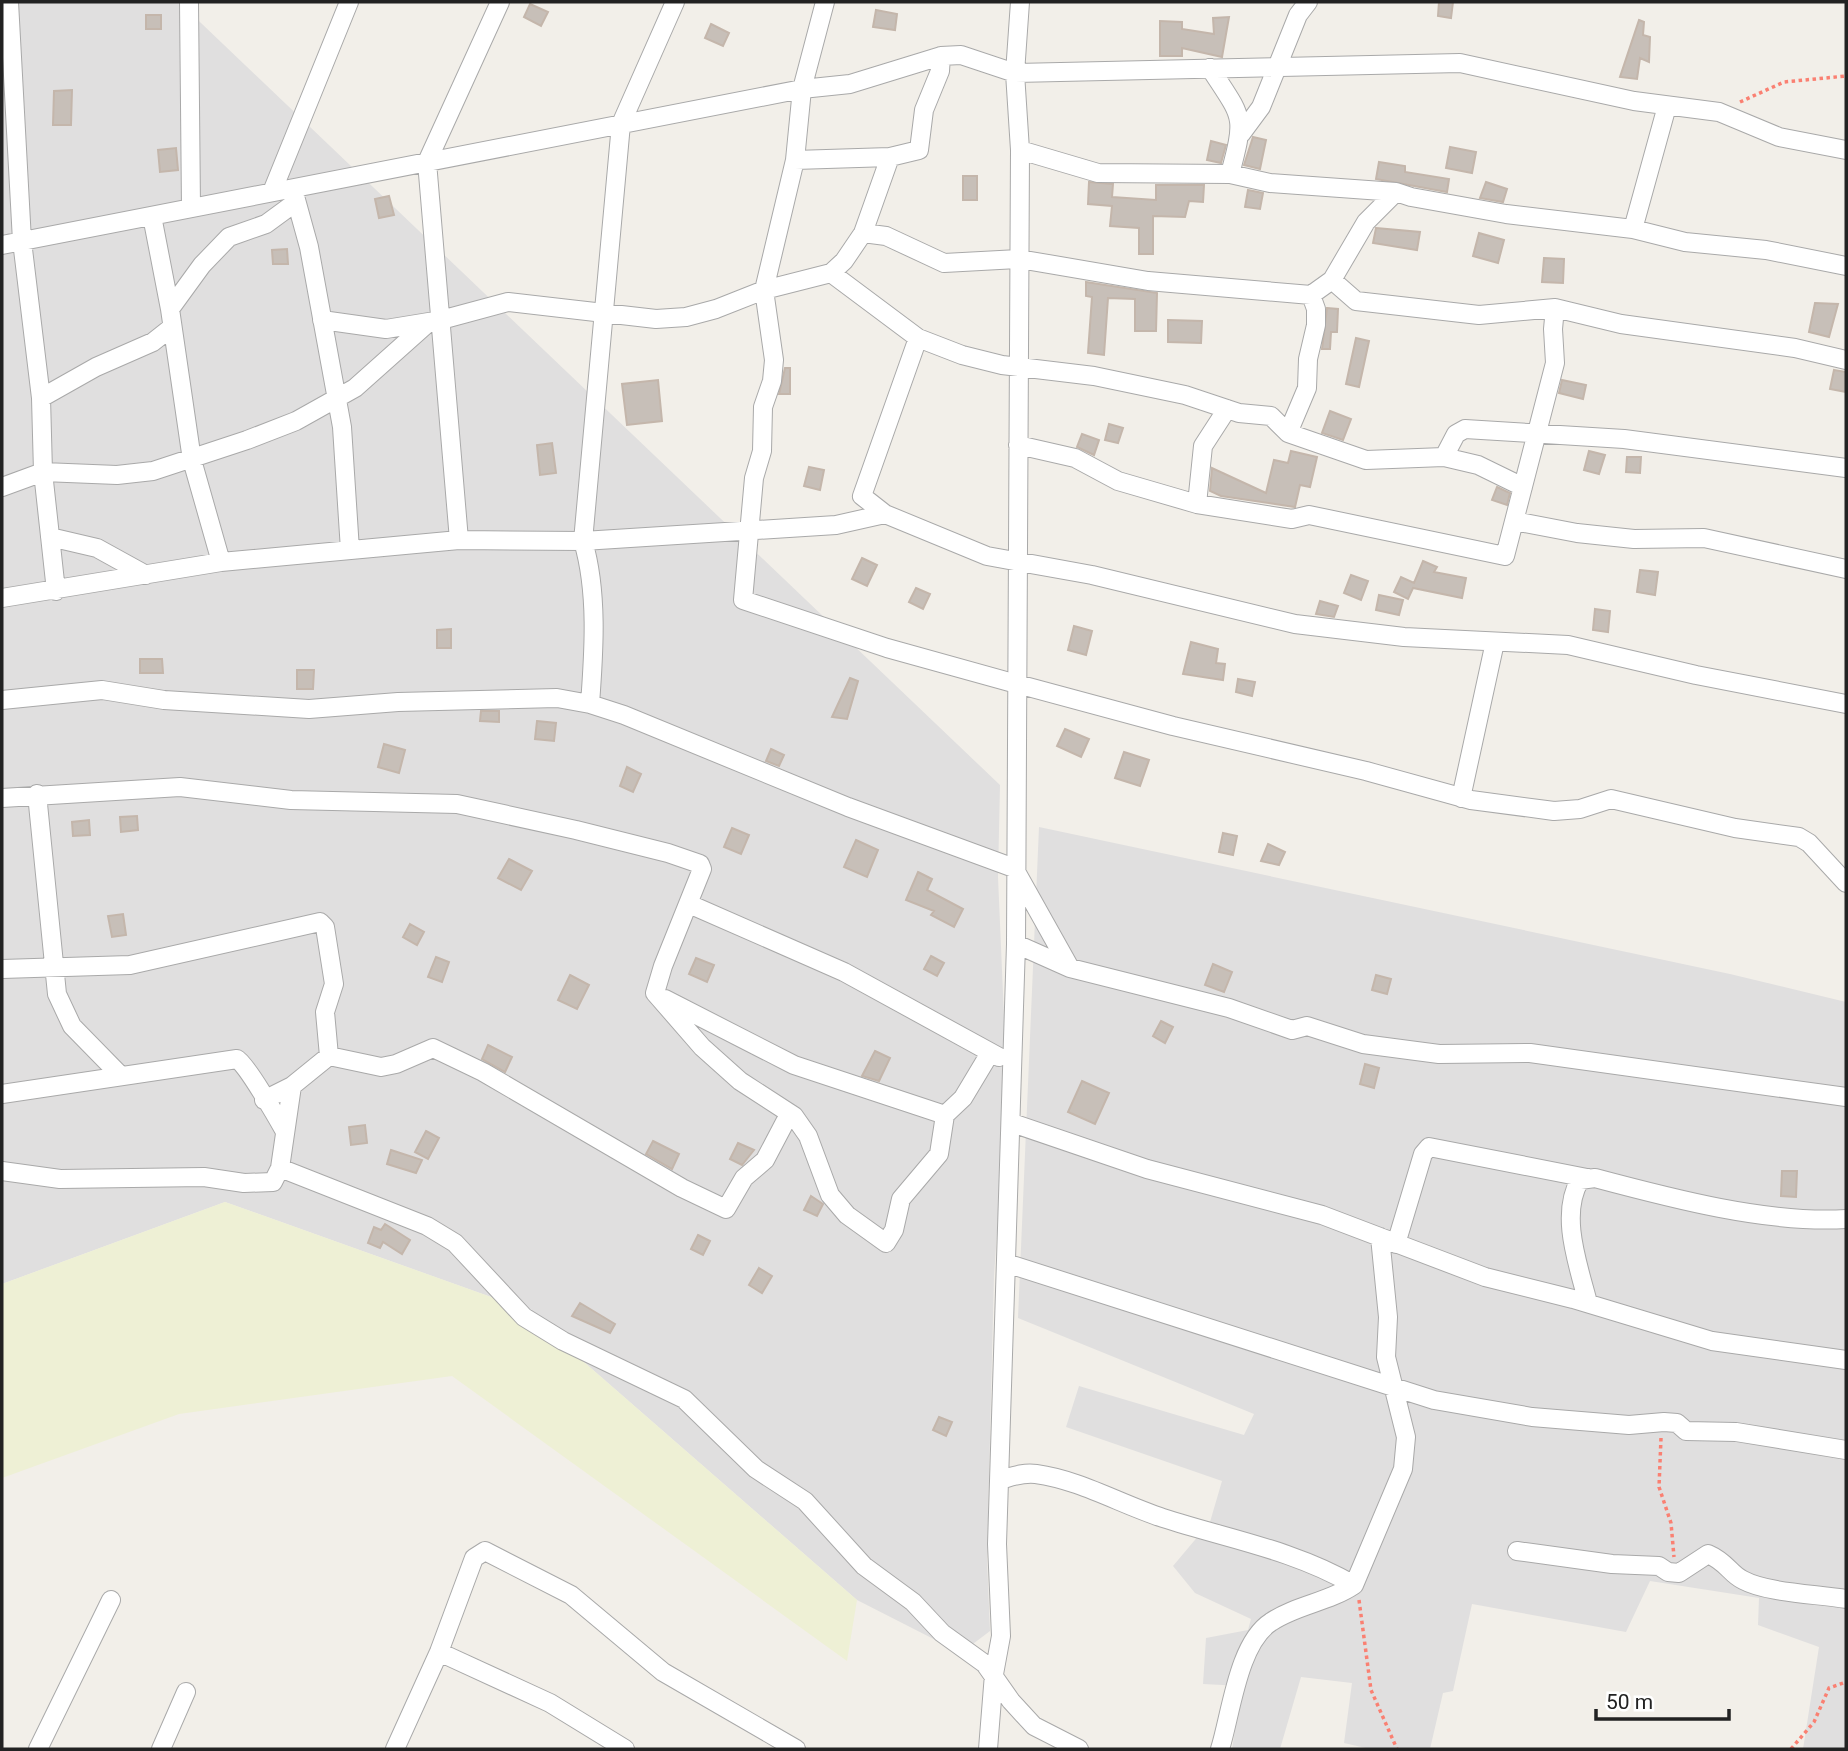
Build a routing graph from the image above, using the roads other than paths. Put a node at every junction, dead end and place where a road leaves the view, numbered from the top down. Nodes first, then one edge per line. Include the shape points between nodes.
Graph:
1 (9, 2) edge
2 (189, 2) edge
3 (348, 2) edge
4 (500, 2) edge
5 (675, 2) edge
6 (825, 2) edge
7 (1020, 2) edge
8 (1308, 2) edge
9 (940, 56) junction
10 (1277, 66) junction
11 (1210, 68) junction
12 (1015, 73) junction
13 (802, 89) junction
14 (1667, 106) junction
15 (621, 124) junction
16 (1241, 134) junction
17 (1020, 150) junction
18 (1846, 150) edge
19 (890, 157) junction
20 (795, 160) junction
21 (427, 162) junction
22 (1230, 174) junction
23 (272, 192) junction
24 (1396, 192) junction
25 (295, 196) junction
26 (191, 208) junction
27 (152, 216) junction
28 (1633, 229) junction
29 (863, 233) junction
30 (22, 241) junction
31 (2, 245) edge
32 (1019, 259) junction
33 (1846, 267) edge
34 (831, 273) junction
35 (1332, 280) junction
36 (764, 290) junction
37 (1311, 295) junction
38 (1555, 308) junction
39 (170, 309) junction
40 (605, 315) junction
41 (322, 320) junction
42 (435, 321) junction
43 (172, 327) junction
44 (918, 338) junction
45 (1846, 360) edge
46 (1018, 366) junction
47 (41, 398) junction
48 (336, 399) junction
49 (1227, 409) junction
50 (1288, 433) junction
51 (1538, 433) junction
52 (1018, 445) junction
53 (1444, 457) junction
54 (192, 460) junction
55 (1846, 468) edge
56 (43, 472) junction
57 (2, 487) edge
58 (1523, 487) junction
59 (1198, 504) junction
60 (885, 514) junction
61 (1514, 521) junction
62 (750, 531) junction
63 (50, 537) junction
64 (459, 540) junction
65 (583, 541) junction
66 (350, 551) junction
67 (1018, 559) junction
68 (221, 562) junction
69 (1846, 569) edge
70 (146, 575) junction
71 (55, 591) junction
72 (2, 598) edge
73 (1495, 642) junction
74 (1017, 684) junction
75 (2, 701) edge
76 (590, 704) junction
77 (1846, 704) edge
78 (37, 794) junction
79 (2, 798) edge
80 (1461, 798) junction
81 (1014, 868) junction
82 (1846, 883) edge
83 (689, 904) junction
84 (1016, 944) junction
85 (52, 967) junction
86 (1070, 968) junction
87 (2, 969) edge
88 (662, 997) junction
89 (990, 1053) junction
90 (329, 1056) junction
91 (1012, 1062) junction
92 (120, 1075) junction
93 (292, 1086) junction
94 (2, 1094) edge
95 (1846, 1097) edge
96 (264, 1100) junction
97 (945, 1115) junction
98 (794, 1116) junction
99 (1012, 1124) junction
100 (285, 1130) junction
101 (280, 1168) junction
102 (2, 1171) edge
103 (1587, 1178) junction
104 (1846, 1219) edge
105 (1388, 1240) junction
106 (1006, 1263) junction
107 (1588, 1303) junction
108 (1846, 1360) edge
109 (1394, 1390) junction
110 (1846, 1450) edge
111 (999, 1480) junction
112 (1517, 1551) dead end
113 (1354, 1585) junction
114 (1846, 1599) edge
115 (111, 1600) dead end
116 (439, 1652) junction
117 (994, 1674) junction
118 (186, 1692) dead end
119 (403, 1747) edge
120 (38, 1749) edge
121 (161, 1749) edge
122 (625, 1749) edge
123 (796, 1749) edge
124 (988, 1749) edge
125 (1079, 1749) edge
126 (1220, 1749) edge

1 - 30 street
2 - 26 street
3 - 23 street
4 - 21 street
5 - 15 street
6 - 13 street
7 - 12 street
8 - 10 street
9 - 12 street via 961,55
9 - 13 street via 850,84
9 - 19 street via 940,71 924,110 919,150
10 - 11 street
10 - 14 street via 1460,63
10 - 16 street via 1261,107
11 - 12 street
11 - 16 street via 1241,117
12 - 17 street
13 - 15 street
13 - 20 street
14 - 18 street via 1719,112 1779,137
14 - 28 street
15 - 21 street
15 - 40 street
16 - 22 street
17 - 22 street via 1098,173
17 - 32 street
19 - 20 street
19 - 29 street
20 - 36 street
21 - 25 street
21 - 42 street
22 - 24 street via 1270,183
23 - 25 street
23 - 26 street
24 - 28 street via 1506,214
24 - 35 street via 1366,222
25 - 39 street via 266,224 229,237
25 - 41 street
26 - 27 street
27 - 30 street
27 - 39 street
28 - 33 street via 1685,242 1766,250
29 - 32 street via 886,236 944,263
29 - 34 street
30 - 31 street
30 - 47 street
32 - 37 street via 1148,281
32 - 46 street
34 - 36 street
34 - 44 street
35 - 37 street
35 - 38 street via 1356,301 1479,315
36 - 40 street via 686,317
36 - 62 street via 774,360 763,407 762,451 754,478
37 - 50 street via 1316,309 1308,383
38 - 45 street via 1621,324 1795,348
38 - 51 street via 1555,363
39 - 43 street
40 - 42 street via 508,302
40 - 65 street
41 - 42 street via 386,329
41 - 48 street
42 - 48 street
42 - 64 street
43 - 47 street via 153,342
43 - 54 street
44 - 46 street via 990,363
44 - 60 street via 862,491 864,500
46 - 49 street via 1143,386
46 - 52 street
47 - 56 street
48 - 54 street via 296,421
48 - 66 street
49 - 50 street via 1271,416
49 - 59 street via 1203,446
50 - 53 street via 1366,460
51 - 53 street via 1465,429 1456,434
51 - 55 street via 1624,439
51 - 58 street
52 - 59 street via 1075,458 1118,481
52 - 67 street
53 - 58 street via 1478,465
54 - 56 street via 117,475
54 - 68 street
56 - 57 street
56 - 63 street
58 - 61 street
59 - 61 street via 1292,519 1309,515 1500,556 1508,551
60 - 62 street via 835,526
60 - 67 street via 987,556
61 - 69 street via 1634,539 1704,538
62 - 65 street
62 - 74 street via 741,594 748,604
63 - 70 street via 97,548
63 - 71 street
64 - 65 street
64 - 66 street
65 - 76 street via 593,626
66 - 68 street
67 - 73 street via 1295,624
67 - 74 street
68 - 70 street
70 - 71 street
71 - 72 street
73 - 77 street via 1590,649
73 - 80 street
74 - 80 street
74 - 81 street
75 - 76 street via 102,690 164,700 309,709 542,697
76 - 81 street
78 - 79 street
78 - 83 street via 180,787 291,800 457,804 700,864
78 - 85 street
80 - 82 street via 1554,811 1611,799 1735,828 1799,837
81 - 84 street
81 - 86 street
83 - 88 street via 655,990
83 - 89 street via 844,972
84 - 86 street
84 - 91 street
85 - 87 street
85 - 90 street via 130,965 320,922 325,927 334,984 325,1012
85 - 92 street via 57,994 72,1026
86 - 95 street via 1230,1008 1292,1030 1307,1026 1363,1044 1438,1054 1530,1053
88 - 97 street via 794,1065
88 - 98 street via 702,1046 740,1081
89 - 91 street
89 - 97 street via 963,1098
90 - 93 street
90 - 98 street via 381,1067 433,1048 726,1209 744,1178 765,1160 785,1122
91 - 99 street
92 - 94 street
92 - 96 street via 237,1059 246,1065
93 - 96 street
93 - 100 street
96 - 100 street
97 - 98 street via 939,1154 901,1199 886,1243 847,1215 830,1195 808,1136
99 - 105 street via 1100,1155 1305,1210
99 - 106 street
100 - 101 street
101 - 102 street via 273,1182 244,1183 204,1177 61,1179
101 - 117 street via 427,1226 455,1243 524,1317 563,1341 684,1399 756,1469 805,1501 864,1566 913,1602 942,1633
103 - 104 street via 1741,1211
103 - 105 street via 1429,1147
103 - 107 street via 1580,1180 1574,1193 1572,1226
105 - 107 street via 1477,1275
105 - 109 street via 1386,1357
106 - 109 street
106 - 111 street
107 - 108 street via 1712,1341
109 - 110 street via 1532,1416 1629,1425 1677,1423 1686,1431 1736,1432
109 - 113 street via 1406,1437 1403,1469
111 - 113 street via 1038,1474 1161,1518 1322,1566
111 - 117 street via 1001,1636
112 - 114 street via 1659,1566 1679,1573 1708,1554 1727,1564 1743,1581 1767,1589
113 - 126 street via 1270,1622 1254,1640 1241,1669
115 - 120 street
116 - 119 street
116 - 122 street via 550,1703
116 - 123 street via 474,1558 485,1551 571,1595 663,1672
117 - 124 street
117 - 125 street via 1034,1726
118 - 121 street

